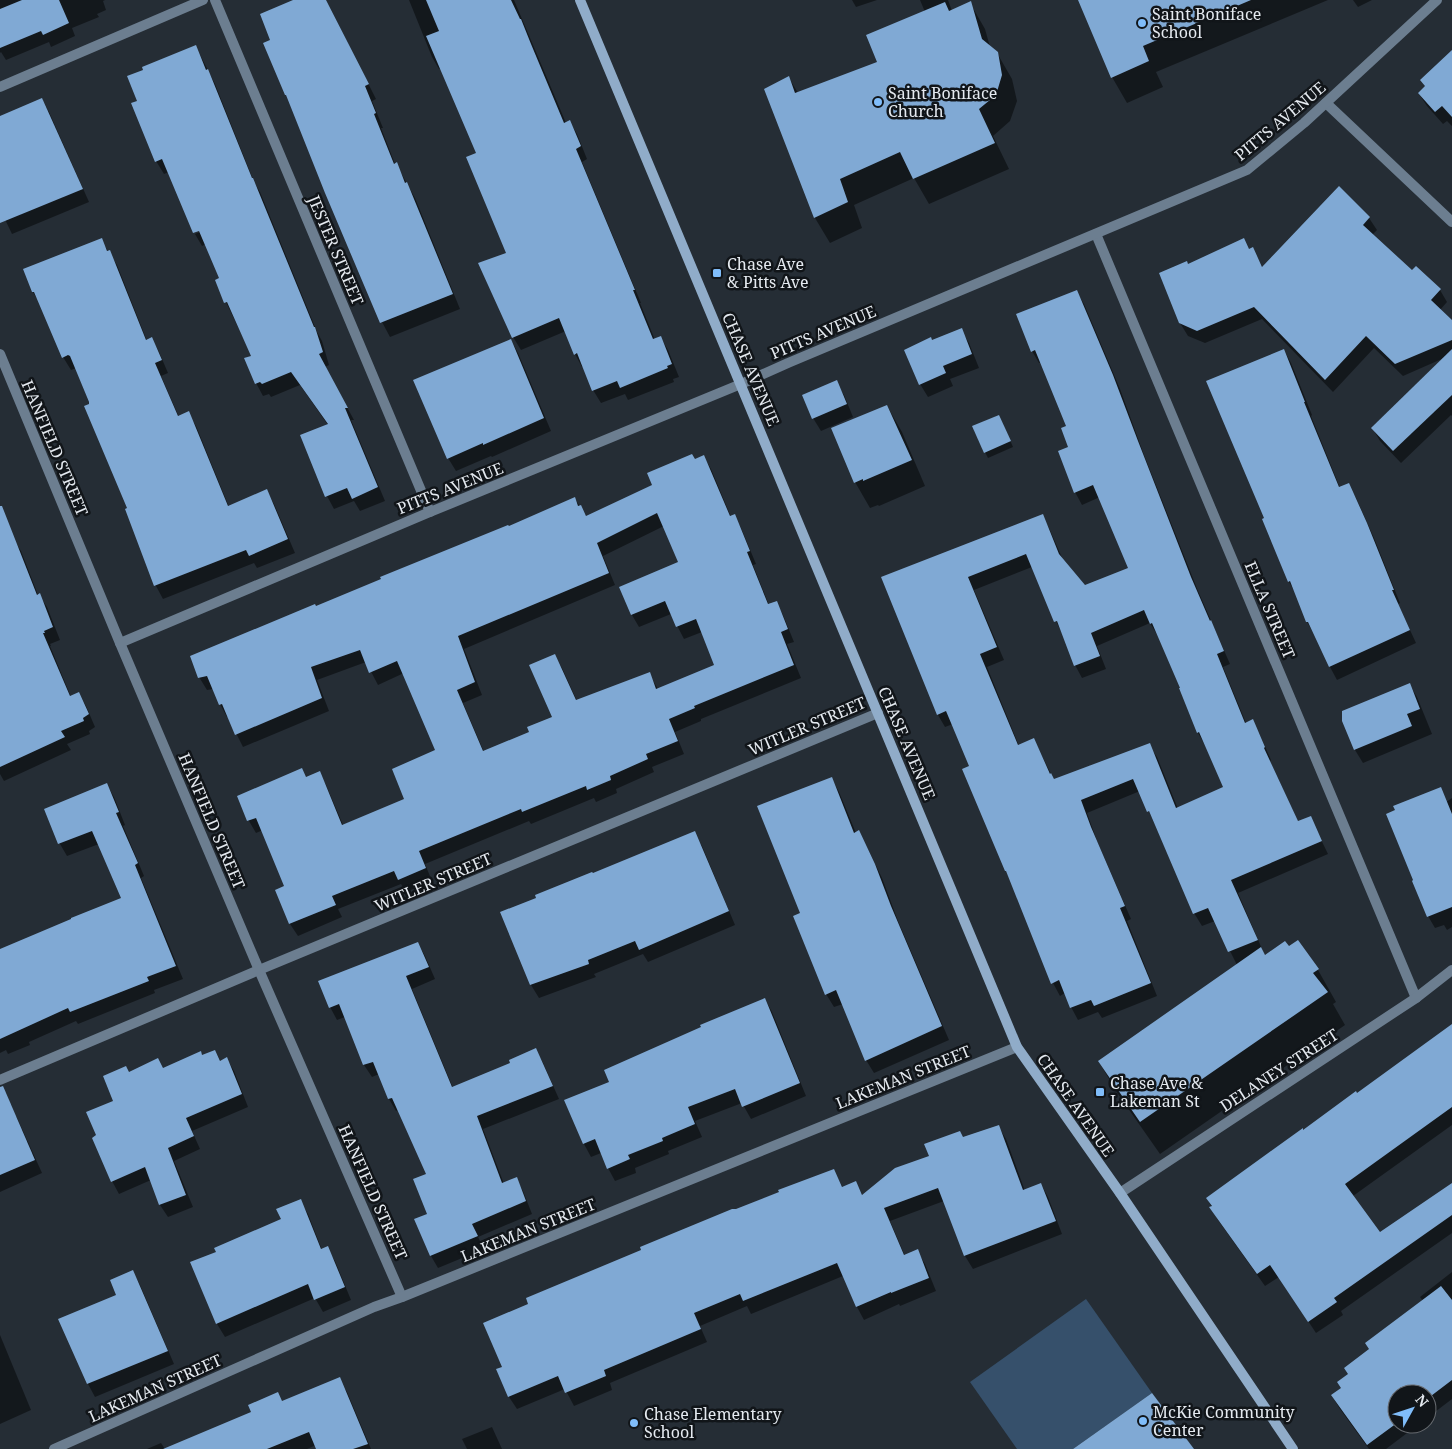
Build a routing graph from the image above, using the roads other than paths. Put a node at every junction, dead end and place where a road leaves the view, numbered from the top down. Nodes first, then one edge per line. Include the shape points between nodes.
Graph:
1 (203, 0) edge
2 (215, 0) edge
3 (580, 0) edge
4 (1437, 0) edge
5 (0, 87) edge
6 (1326, 103) junction
7 (1452, 222) edge
8 (1096, 234) junction
9 (0, 354) edge
10 (741, 384) junction
11 (430, 512) junction
12 (120, 642) junction
13 (878, 713) junction
14 (259, 970) junction
15 (1452, 970) edge
16 (1416, 998) junction
17 (1017, 1047) junction
18 (0, 1080) edge
19 (1120, 1193) junction
20 (402, 1297) junction
21 (54, 1449) edge
22 (1293, 1449) edge

1 - 5 street
2 - 11 street, JESTER STREET
3 - 10 street, CHASE AVENUE
4 - 6 street, PITTS AVENUE
6 - 7 street
6 - 8 street, PITTS AVENUE via 1246,170
8 - 10 street, PITTS AVENUE
8 - 16 street, ELLA STREET
9 - 12 street, HANFIELD STREET
10 - 11 street, PITTS AVENUE
10 - 13 street, CHASE AVENUE
11 - 12 street, PITTS AVENUE
12 - 14 street, HANFIELD STREET
13 - 14 street, WITLER STREET
13 - 17 street, CHASE AVENUE
14 - 18 street, WITLER STREET
14 - 20 street, HANFIELD STREET
15 - 16 street, DELANEY STREET
16 - 19 street, DELANEY STREET
17 - 19 street, CHASE AVENUE
17 - 20 street, LAKEMAN STREET
19 - 22 street, CHASE AVENUE
20 - 21 street, LAKEMAN STREET

